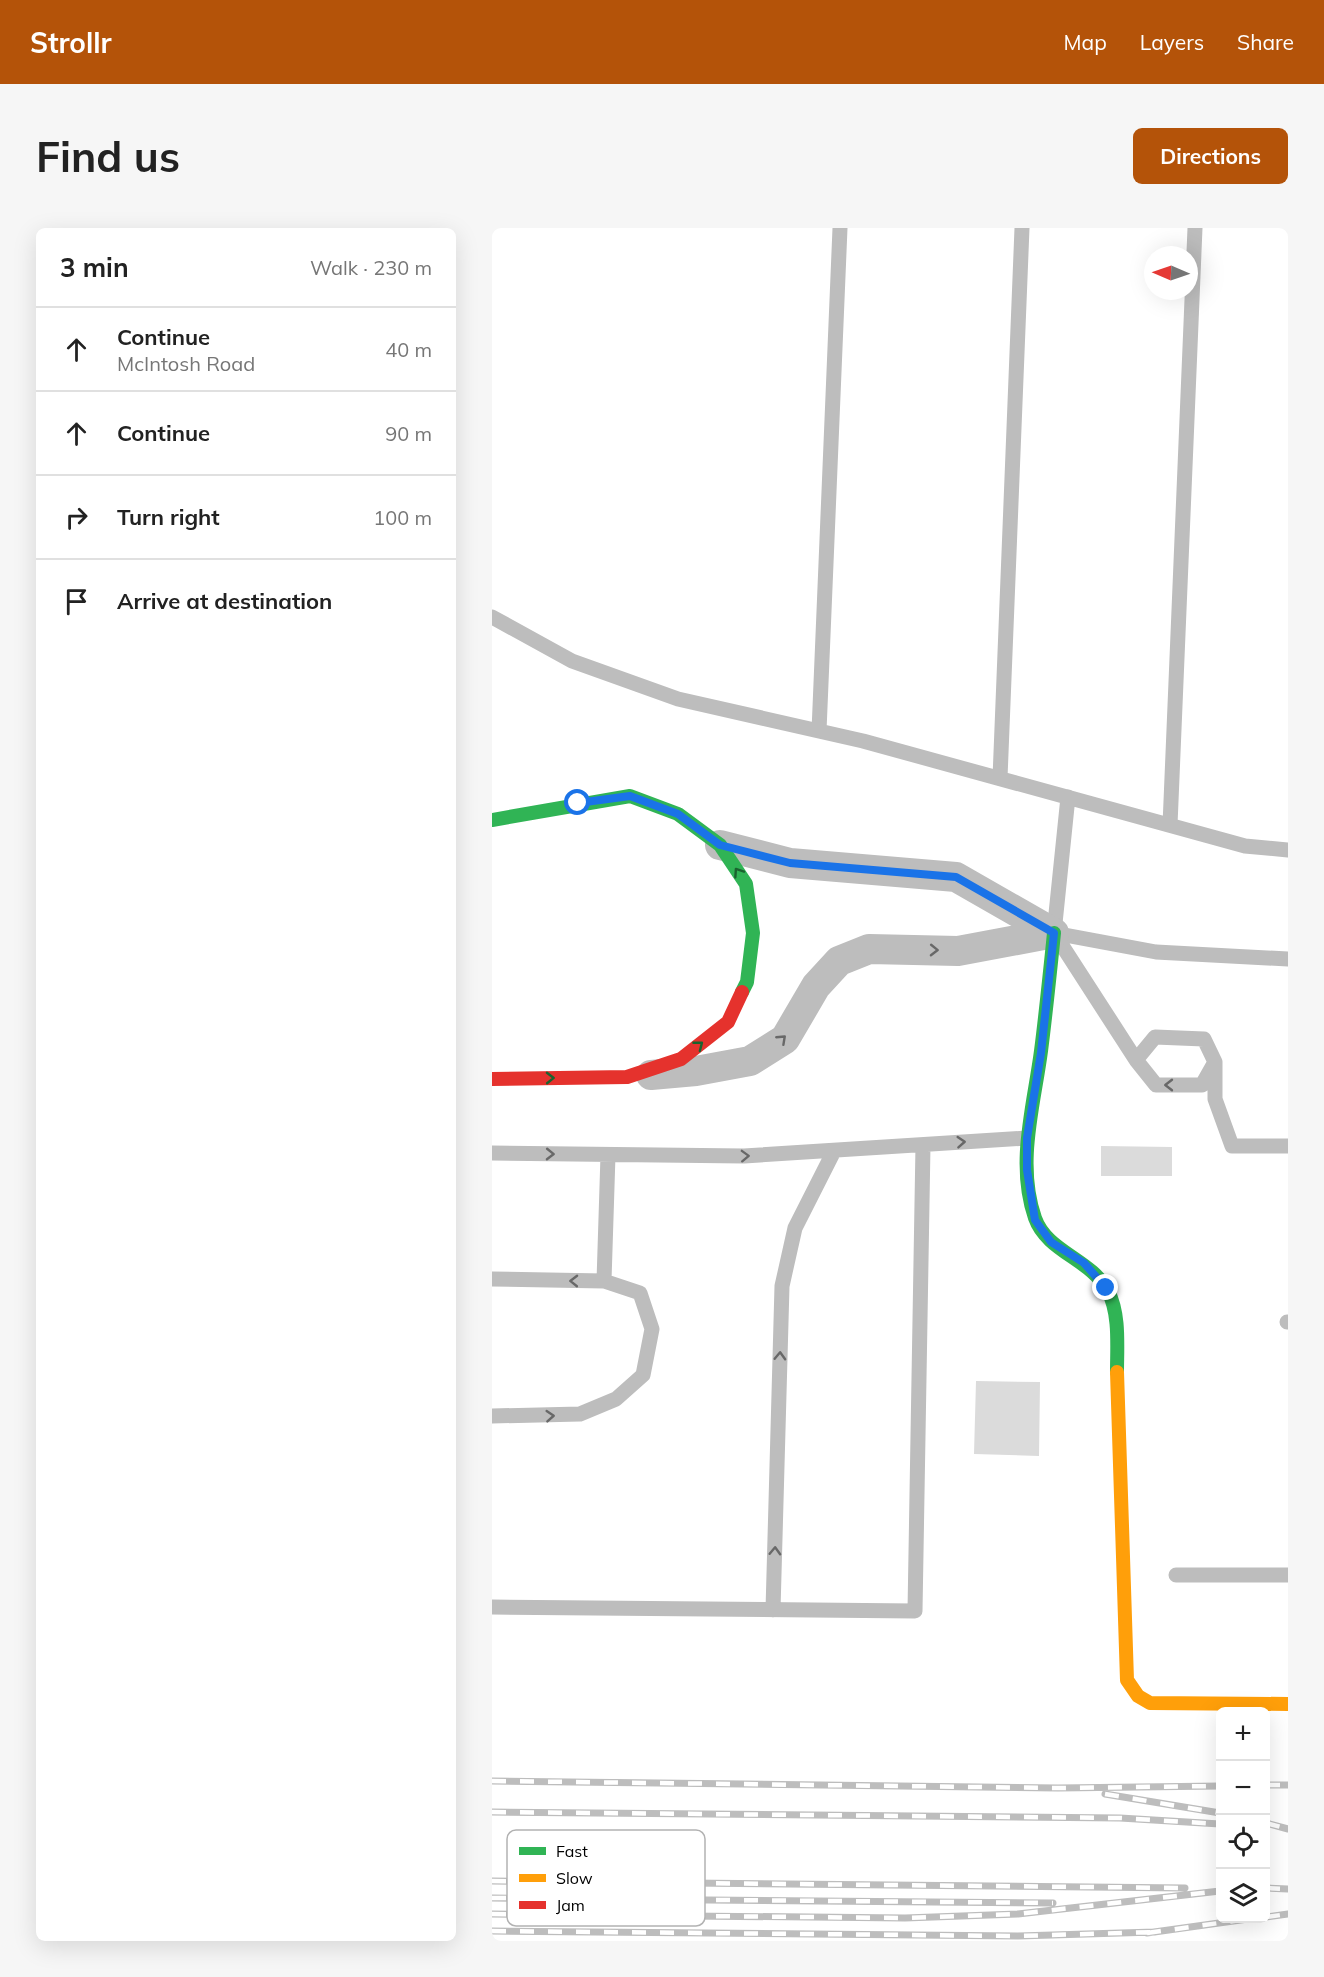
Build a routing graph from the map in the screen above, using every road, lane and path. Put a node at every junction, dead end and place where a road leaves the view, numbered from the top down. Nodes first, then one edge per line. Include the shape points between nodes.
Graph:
1 (840, 228) edge
2 (1022, 228) edge
3 (1196, 228) edge
4 (492, 617) edge
5 (819, 731) junction
6 (1000, 778) junction
7 (1068, 797) junction
8 (492, 807) edge
9 (517, 815) junction
10 (492, 820) edge
11 (1170, 825) junction
12 (720, 845) junction
13 (1288, 850) edge
14 (1054, 933) junction
15 (1288, 959) edge
16 (1136, 1060) junction
17 (1215, 1062) junction
18 (627, 1077) junction
19 (492, 1079) edge
20 (1027, 1138) junction
21 (923, 1145) junction
22 (1288, 1146) edge
23 (834, 1151) junction
24 (492, 1154) edge
25 (608, 1155) junction
26 (492, 1280) edge
27 (604, 1281) junction
28 (492, 1416) edge
29 (1176, 1575) dead end
30 (1288, 1575) edge
31 (492, 1607) edge
32 (773, 1610) junction
33 (1288, 1704) edge

1 - 5 lane
2 - 6 lane
3 - 11 lane
4 - 5 lane via 572,661 678,699
5 - 6 lane
6 - 7 lane
7 - 11 lane
7 - 14 lane
8 - 9 lane
9 - 10 street
9 - 12 street via 630,796 678,814
11 - 13 lane via 1245,846
12 - 14 street via 790,863 956,877
18 -> 12 street via 681,1059 728,1022 747,982 753,933 746,884
14 - 15 lane via 1155,952
14 - 16 lane
18 -> 14 street via 750,1061 785,1039 816,986 839,961 870,949 958,951
14 - 20 street
16 - 17 lane via 1155,1037 1204,1039
17 -> 16 lane via 1202,1085 1156,1085
17 - 22 lane via 1215,1099 1232,1146
19 -> 18 street
21 -> 20 lane
20 - 33 street via 1027,1170 1035,1220 1051,1242 1084,1263 1106,1288 1116,1323 1127,1680 1138,1696 1150,1703
21 - 23 lane
21 - 32 lane via 915,1611
25 -> 23 lane via 744,1156
32 -> 23 lane via 782,1286 795,1228
24 -> 25 lane
25 - 27 lane
27 -> 26 lane
28 -> 27 lane via 580,1414 616,1399 643,1375 652,1329 640,1293
29 - 30 lane
31 - 32 lane

